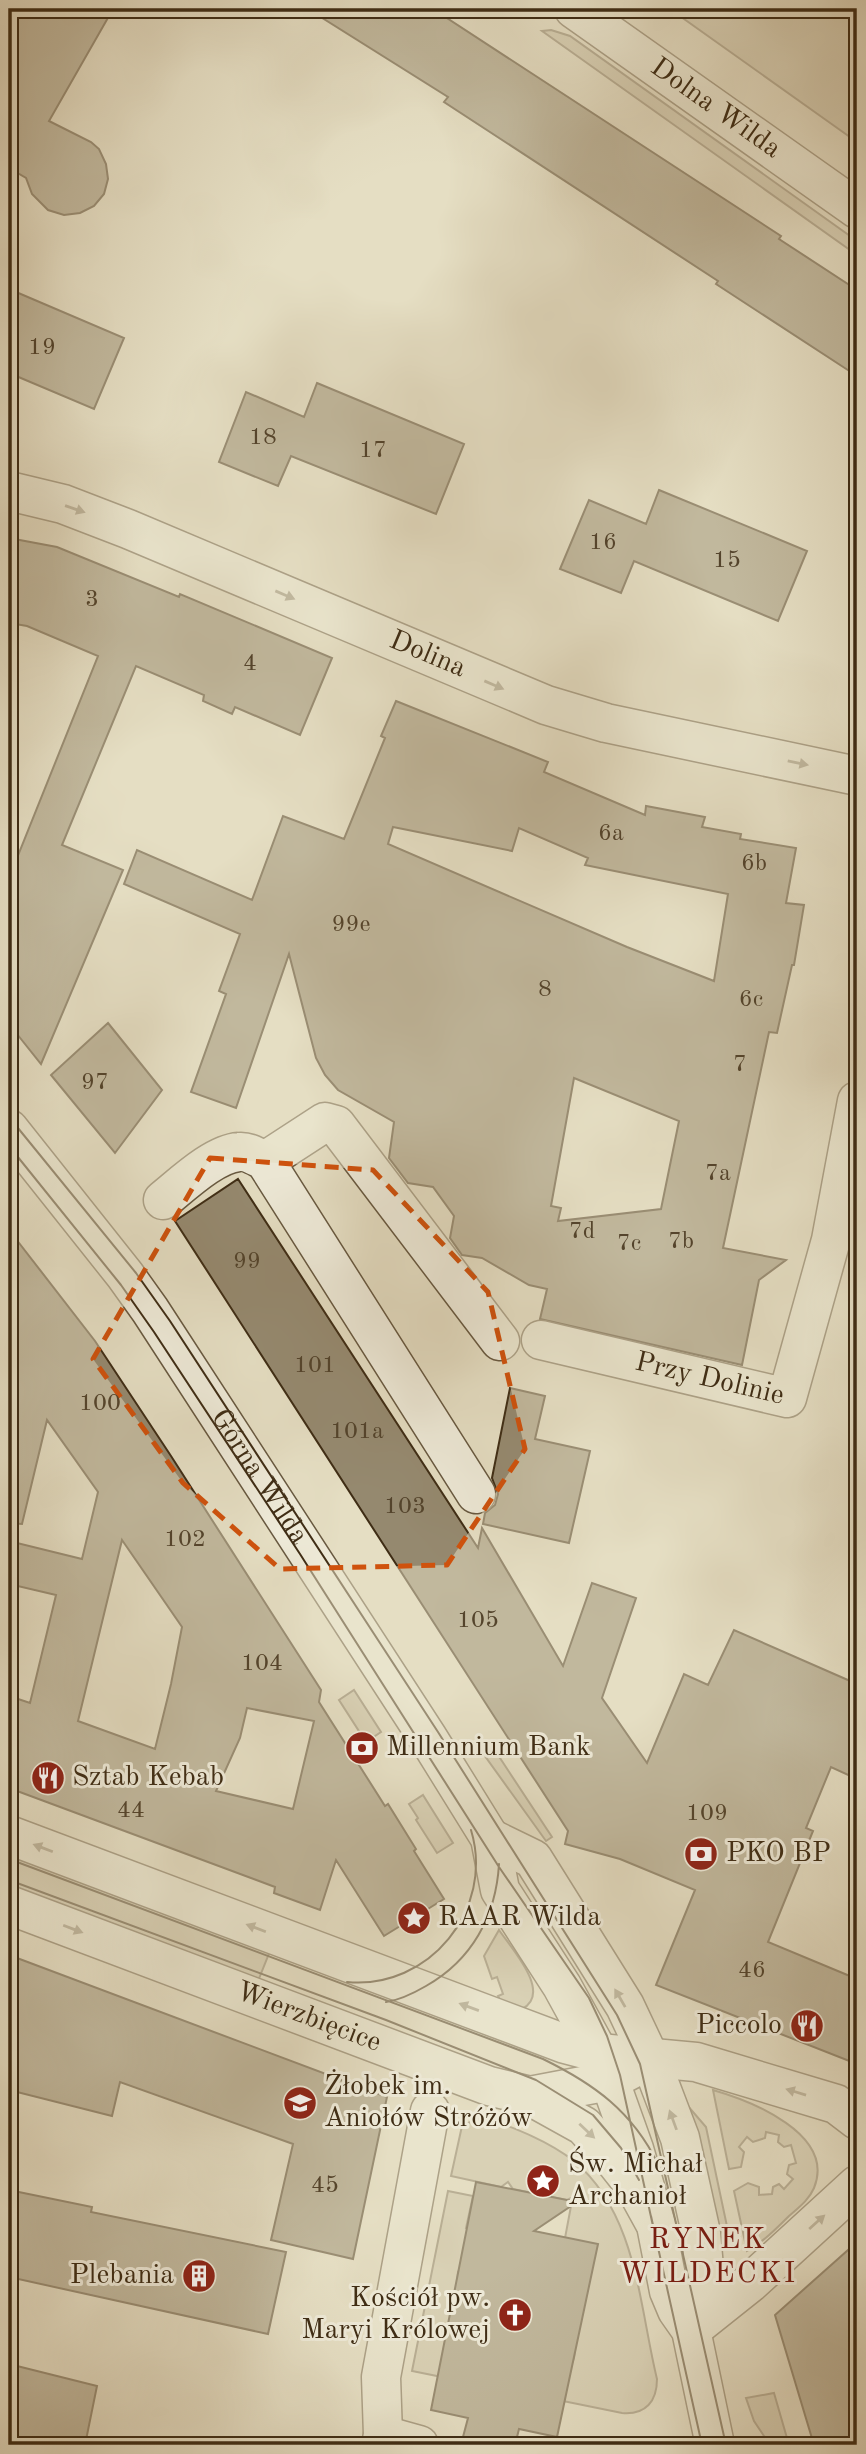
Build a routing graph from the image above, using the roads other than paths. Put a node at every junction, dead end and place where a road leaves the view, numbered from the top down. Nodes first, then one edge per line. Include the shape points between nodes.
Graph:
1 (574, 9) edge
2 (857, 209) edge
3 (9, 491) edge
4 (857, 776) edge
5 (857, 1101) edge
6 (9, 1129) edge
7 (265, 1161) junction
8 (163, 1199) dead end
9 (541, 1340) dead end
10 (500, 1341) dead end
11 (476, 1494) dead end
12 (9, 1835) edge
13 (491, 1838) junction
14 (9, 1905) edge
15 (562, 1986) junction
16 (533, 2031) junction
17 (650, 2059) junction
18 (604, 2067) junction
19 (530, 2096) junction
20 (430, 2111) dead end
21 (857, 2120) edge
22 (857, 2185) edge
23 (656, 2225) junction
24 (691, 2330) junction
25 (394, 2442) edge
26 (715, 2445) edge

1 - 2 street, Dolna Wilda
3 -> 4 street, Dolina via 63,504 128,529 546,705 606,723
5 - 9 street, Przy Dolinie via 831,1240 787,1398
6 - 13 street, Górna Wilda via 150,1310
7 - 8 street via 248,1153 228,1155
7 - 10 street via 325,1122 336,1125
7 - 11 street
16 -> 12 street
13 - 15 street, Górna Wilda via 500,1890
17 -> 13 street via 625,2006 533,1859
14 -> 19 street, Wierzbięcice via 478,2082
15 - 16 street via 561,2019 547,2032
15 - 18 street, Górna Wilda
16 - 18 street
17 - 18 street, Wierzbięcice
21 -> 17 street via 836,2104 696,2062
24 -> 17 street via 703,2292 701,2233 680,2138
18 - 19 street, Wierzbięcice
18 - 23 street, Górna Wilda
19 -> 23 street via 584,2126 634,2186
20 - 25 street via 381,2377
24 -> 22 street
23 - 24 street via 669,2291
24 - 26 street

